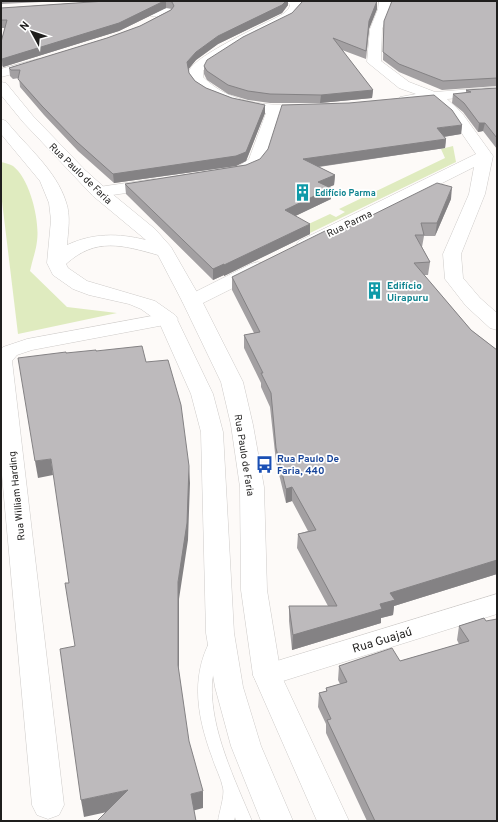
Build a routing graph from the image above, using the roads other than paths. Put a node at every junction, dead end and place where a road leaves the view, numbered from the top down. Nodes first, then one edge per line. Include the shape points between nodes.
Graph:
1 (152, 1) edge
2 (292, 1) edge
3 (385, 1) edge
4 (128, 2) edge
5 (173, 4) edge
6 (151, 24) edge
7 (51, 59) edge
8 (1, 82) edge
9 (497, 91) edge
10 (434, 96) junction
11 (392, 102) edge
12 (323, 108) edge
13 (275, 109) junction
14 (1, 124) edge
15 (485, 156) junction
16 (217, 174) edge
17 (170, 181) edge
18 (100, 192) junction
19 (165, 251) junction
20 (56, 263) junction
21 (192, 300) junction
22 (473, 302) junction
23 (497, 310) edge
24 (168, 319) junction
25 (497, 324) edge
26 (497, 604) edge
27 (220, 633) junction
28 (267, 675) junction
29 (231, 788) junction
30 (48, 805) dead end
31 (226, 821) edge
32 (244, 821) edge
33 (277, 821) edge
34 (333, 821) edge

1 - 4 street
1 - 5 street via 144,4 143,8 150,12
2 - 13 street via 296,4 295,9 287,17 215,55 202,63 196,71 196,78 209,92 223,99
3 - 10 street via 376,29 374,62 404,85
5 - 6 street
7 - 8 street via 21,68
8 - 18 street, Rua Paulo de Faria via 28,119
9 - 10 street
10 - 11 street
10 - 15 street via 457,116
12 - 13 street
13 - 16 street via 253,166 240,171
14 - 20 street via 48,180 58,203 60,220
15 - 21 street, Rua Parma
15 - 22 street via 476,194 452,254 454,279
17 - 18 street
18 - 19 street, Rua Paulo de Faria
19 - 20 street via 135,243 106,240 82,244
19 - 21 street, Rua Paulo de Faria
20 - 24 street via 60,271 80,285 135,300
21 - 28 street, Rua Paulo de Faria via 232,382 242,425 252,487 254,590
22 - 23 street
22 - 25 street
24 - 27 street via 202,394 212,432
24 - 30 street, Rua William Harding via 27,345 10,351 2,361
26 - 28 street, Rua Guajaú
27 - 29 lane via 204,685 212,732
27 - 33 street via 229,687 246,746
28 - 34 street, Rua Paulo de Faria
29 - 31 lane
29 - 32 lane

